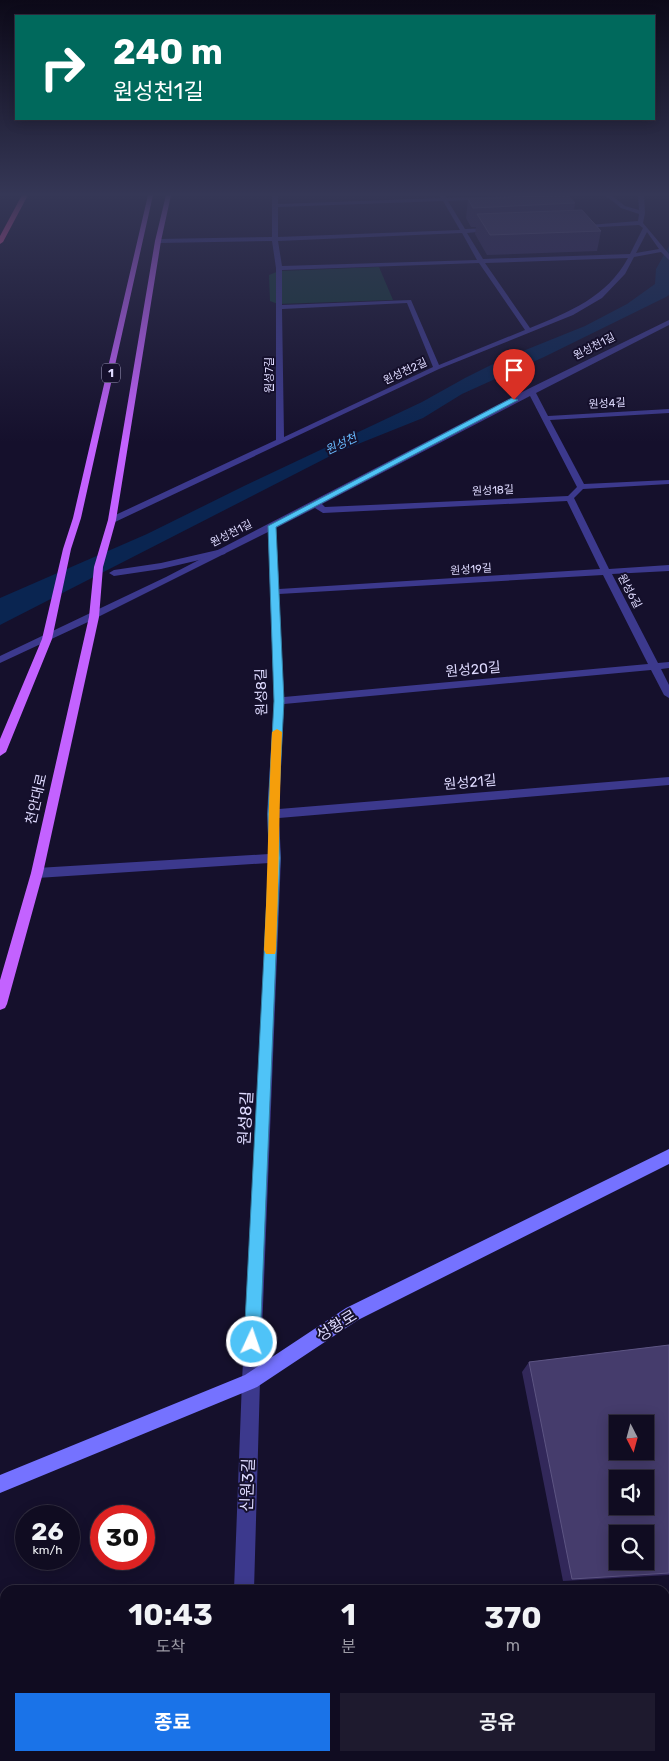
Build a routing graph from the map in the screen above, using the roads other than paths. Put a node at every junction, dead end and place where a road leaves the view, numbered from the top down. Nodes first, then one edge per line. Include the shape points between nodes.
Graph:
1 (132, 277) edge
2 (152, 277) edge
3 (279, 277) edge
4 (492, 277) edge
5 (619, 277) edge
6 (279, 307) junction
7 (669, 322) edge
8 (528, 330) junction
9 (436, 368) junction
10 (531, 391) junction
11 (669, 411) edge
12 (546, 418) junction
13 (280, 442) junction
14 (669, 482) edge
15 (581, 487) junction
16 (570, 498) junction
17 (316, 504) junction
18 (112, 520) junction
19 (272, 526) junction
20 (222, 552) junction
21 (669, 568) edge
22 (606, 572) junction
23 (114, 573) dead end
24 (274, 592) junction
25 (94, 616) junction
26 (47, 639) junction
27 (0, 660) edge
28 (669, 665) edge
29 (655, 666) junction
30 (669, 695) edge
31 (279, 701) junction
32 (0, 752) edge
33 (669, 781) edge
34 (273, 814) junction
35 (275, 858) junction
36 (37, 873) junction
37 (0, 1004) edge
38 (669, 1156) edge
39 (251, 1381) junction
40 (0, 1484) edge
41 (244, 1585) edge

1 - 26 main road, 1
2 - 18 main road, 1
3 - 6 street, 원성7길
4 - 8 street
5 - 8 street, 원성천2길 via 600,297 571,314
6 - 9 street via 409,301
6 - 13 street, 원성7길
7 - 10 street, 원성천1길
8 - 9 street, 원성천2길
9 - 13 street, 원성천2길
10 - 12 street
10 - 17 street, 원성천1길
11 - 12 street, 원성4길
12 - 15 street
13 - 18 street, 원성천2길
14 - 15 street
15 - 16 street
16 - 17 street, 원성18길 via 323,510
16 - 22 street, 원성6길
17 - 19 street, 원성천1길
18 - 25 main road, 천안대로 / 1 via 94,599
19 - 20 street, 원성천1길
19 - 24 street, 원성8길
20 - 23 street
20 - 25 street, 원성천1길
21 - 22 street, 원성19길
22 - 24 street, 원성19길
22 - 29 street, 원성6길
24 - 31 street, 원성8길
25 - 26 street, 원성천1길
25 - 36 main road, 천안대로 / 1
26 - 27 street, 원성천1길
26 - 32 main road, 1
28 - 29 street, 원성20길
29 - 30 street, 원성6길
29 - 31 street, 원성20길
31 - 34 street, 원성8길
33 - 34 street, 원성21길
34 - 35 street, 원성8길
35 - 36 street
35 - 39 street, 원성8길
36 - 37 main road, 천안대로
38 - 39 street, 성황로 via 352,1314
39 - 40 street, 성황로
39 - 41 street, 신원3길

